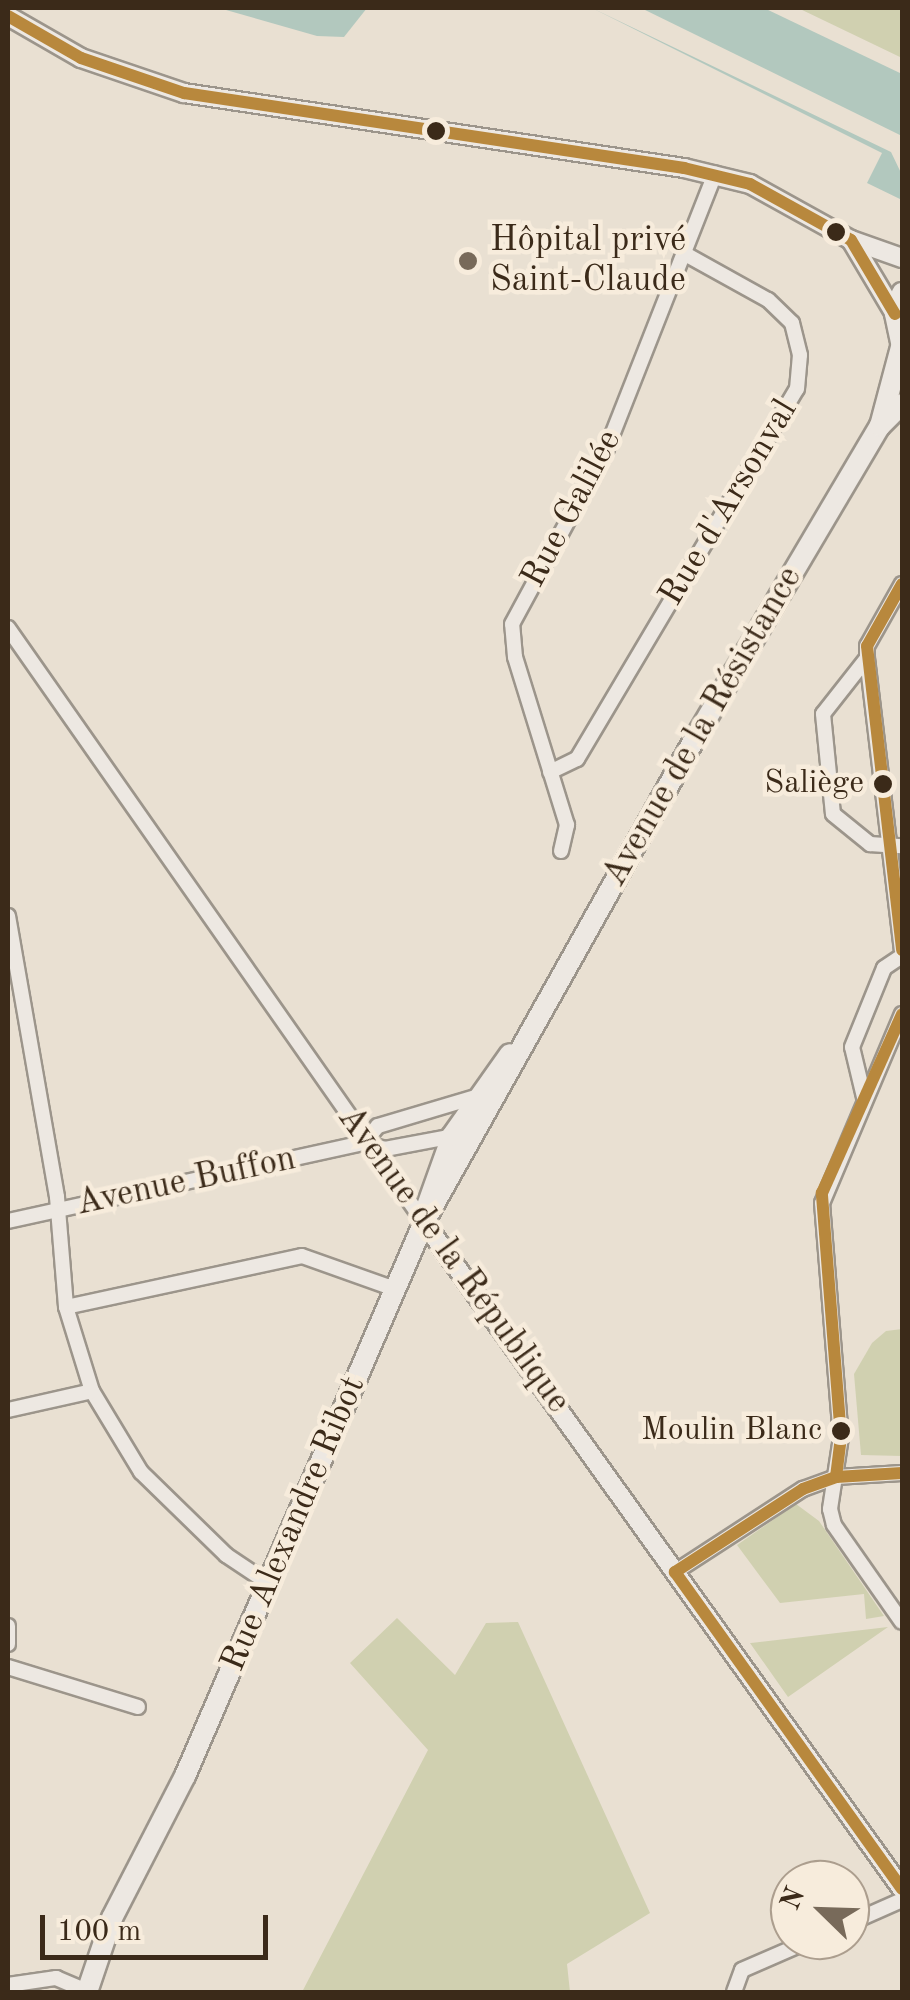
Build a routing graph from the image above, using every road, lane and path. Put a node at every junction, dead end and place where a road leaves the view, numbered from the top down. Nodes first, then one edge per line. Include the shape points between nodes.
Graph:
1 (8, 16) edge
2 (715, 174) junction
3 (852, 240) junction
4 (686, 254) junction
5 (902, 258) edge
6 (902, 292) edge
7 (895, 314) junction
8 (902, 347) edge
9 (902, 404) edge
10 (880, 426) junction
11 (902, 584) edge
12 (8, 628) edge
13 (867, 658) junction
14 (550, 772) junction
15 (897, 846) edge
16 (561, 850) dead end
17 (8, 916) edge
18 (902, 953) edge
19 (902, 1014) edge
20 (530, 1029) junction
21 (475, 1097) junction
22 (864, 1098) junction
23 (480, 1131) junction
24 (452, 1136) junction
25 (364, 1143) junction
26 (58, 1210) junction
27 (8, 1222) edge
28 (424, 1222) junction
29 (395, 1289) junction
30 (66, 1307) junction
31 (92, 1392) junction
32 (8, 1410) edge
33 (902, 1473) edge
34 (836, 1477) junction
35 (675, 1572) junction
36 (268, 1584) junction
37 (902, 1622) edge
38 (8, 1626) edge
39 (8, 1644) edge
40 (8, 1667) edge
41 (138, 1707) dead end
42 (902, 1889) edge
43 (902, 1900) edge
44 (870, 1914) edge
45 (777, 1960) edge
46 (734, 1985) edge
47 (8, 1986) edge
48 (87, 1992) edge

1 - 2 street via 81,58 184,94
2 - 3 street via 793,203
2 - 4 street, Rue Galilée
3 - 5 street
3 - 7 street
4 - 14 street, Rue Galilée via 607,448 512,624 515,657
4 - 14 street, Rue d'Arsonval via 768,300 792,323 800,354 797,389 577,759
6 - 7 main road
7 - 8 main road
8 - 10 main road
9 - 10 main road
10 - 20 main road, Avenue de la Résistance
11 - 13 street via 867,646
12 - 25 street, Avenue de la République
13 - 15 street
13 - 15 street via 822,714 833,814 870,844
14 - 16 street, Rue Galilée via 567,825
15 - 18 street
17 - 26 street
18 - 22 street via 884,968 852,1047
19 - 22 street
20 - 21 main road, Avenue de la Résistance
20 - 23 main road, Avenue de la Résistance
21 - 24 main road, Avenue de la Résistance
21 - 25 street, Avenue Buffon via 378,1126
22 - 34 street via 822,1192 841,1437
23 - 24 street, Avenue Buffon
23 - 28 main road, Avenue de la Résistance
24 - 25 street, Avenue Buffon via 386,1150
24 - 28 main road, Avenue de la Résistance
25 - 26 street, Avenue Buffon
25 - 28 street, Avenue de la République
26 - 27 street, Avenue Buffon
26 - 30 street
28 - 29 main road, Rue Alexandre Ribot
28 - 35 street, Avenue de la République
29 - 30 street via 302,1256
29 - 36 main road, Rue Alexandre Ribot
30 - 31 street
31 - 32 street
31 - 36 street via 141,1472 226,1556
33 - 34 street
34 - 35 street via 803,1489
34 - 37 street via 834,1526
35 - 42 street, Avenue de la République
36 - 48 main road, Rue Alexandre Ribot via 160,1824 138,1893
38 - 39 street
40 - 41 street
43 - 44 street
45 - 46 street
47 - 48 street via 56,1978

